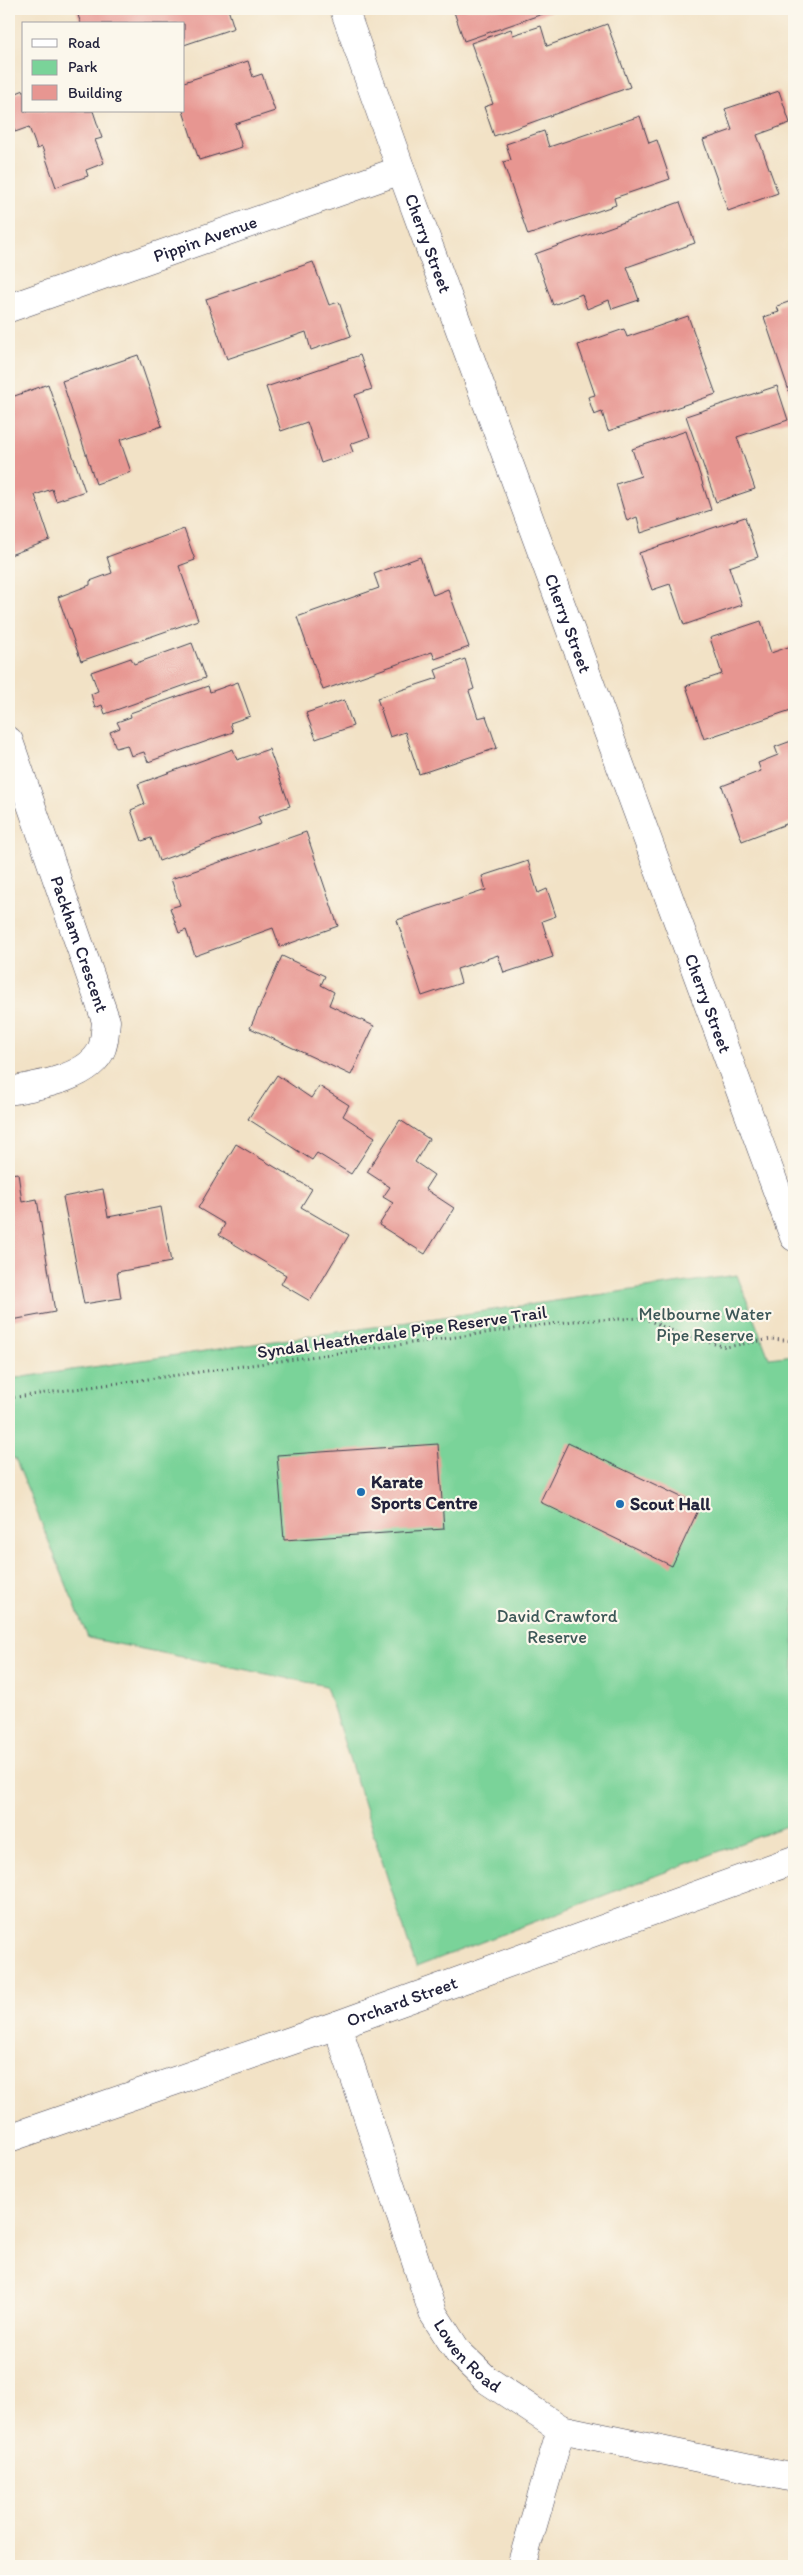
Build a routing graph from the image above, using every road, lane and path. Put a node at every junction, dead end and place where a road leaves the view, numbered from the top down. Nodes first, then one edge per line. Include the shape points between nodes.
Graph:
1 (344, 9) edge
2 (401, 170) junction
3 (9, 308) edge
4 (9, 741) edge
5 (9, 1091) edge
6 (794, 1237) edge
7 (794, 1341) edge
8 (9, 1398) edge
9 (794, 1860) edge
10 (337, 2025) junction
11 (9, 2138) edge
12 (561, 2429) junction
13 (794, 2478) edge
14 (521, 2566) edge

1 - 2 street, Cherry Street
2 - 3 street, Pippin Avenue
2 - 6 street, Cherry Street
4 - 5 street, Packham Crescent via 106,1021 102,1049 82,1071
7 - 8 path, Syndal Heatherdale Pipe Reserve Trail via 771,1338 726,1346 684,1336 643,1318 573,1322
9 - 10 street, Orchard Street
10 - 11 street, Orchard Street
10 - 12 street, Lowen Road via 433,2313 458,2352 486,2380
12 - 13 street, Lowen Road
12 - 14 street

